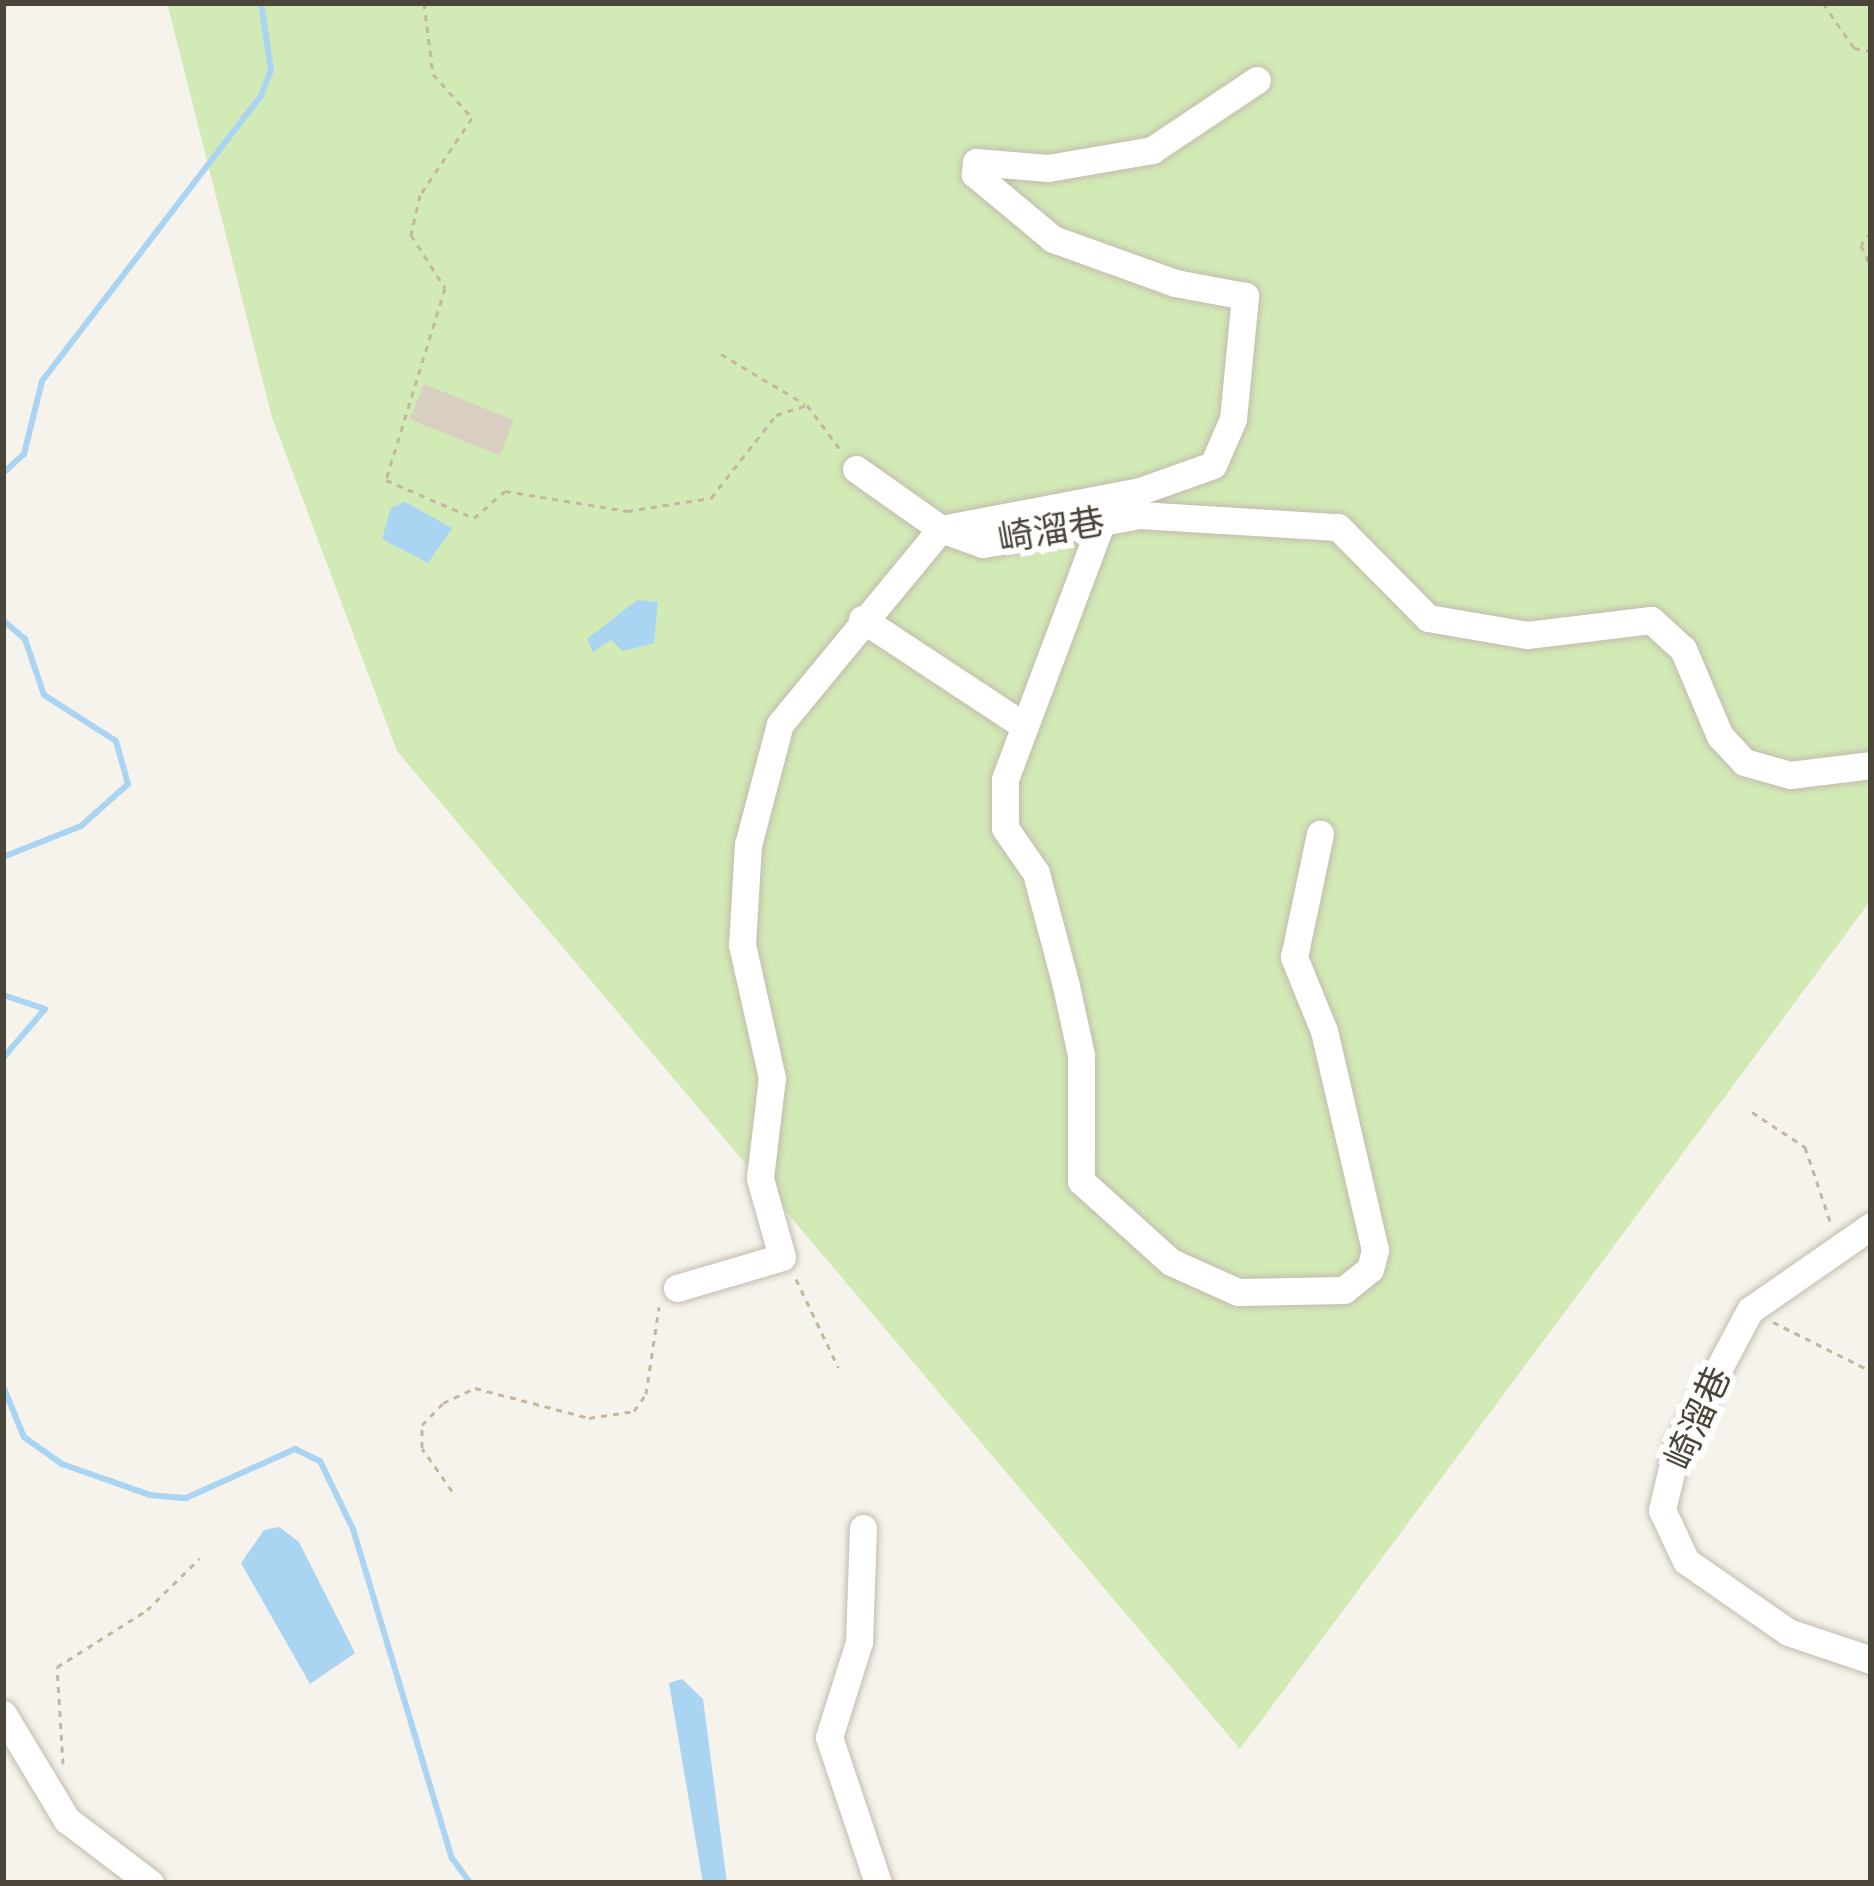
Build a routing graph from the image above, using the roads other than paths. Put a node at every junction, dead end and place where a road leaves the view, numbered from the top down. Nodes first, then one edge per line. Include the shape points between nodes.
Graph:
1 (1257, 80) dead end
2 (856, 470) road end
3 (1102, 521) junction
4 (941, 530) junction
5 (862, 619) junction
6 (1024, 726) junction
7 (1871, 766) edge
8 (1320, 834) dead end
9 (1859, 1245) edge
10 (676, 1288) road end
11 (863, 1528) dead end
12 (1871, 1660) edge
13 (3, 1714) edge
14 (150, 1883) edge
15 (878, 1883) edge

1 - 4 street via 1152,151 1048,168 976,162 975,174 1053,239 1175,283 1245,296 1232,419 1213,465 1140,490
2 - 4 street
3 - 4 street, 崎溜巷 via 983,544
3 - 6 street
3 - 7 street, 崎溜巷 via 1210,514 1278,530 1337,526 1363,544 1403,600 1429,618 1471,626 1526,635 1651,620 1683,649 1720,736 1744,762 1790,775
4 - 5 street
5 - 6 street
5 - 10 street via 780,724 748,845 742,945 772,1078 760,1178 782,1257
6 - 8 street via 1005,779 1005,829 1036,873 1071,1009 1081,1181 1171,1262 1238,1292 1344,1290 1370,1269 1375,1250 1324,1030 1294,957
9 - 12 street, 崎溜巷 via 1750,1310 1677,1447 1662,1510 1686,1561 1787,1632
11 - 15 street via 860,1642 829,1737
13 - 14 street via 67,1820

